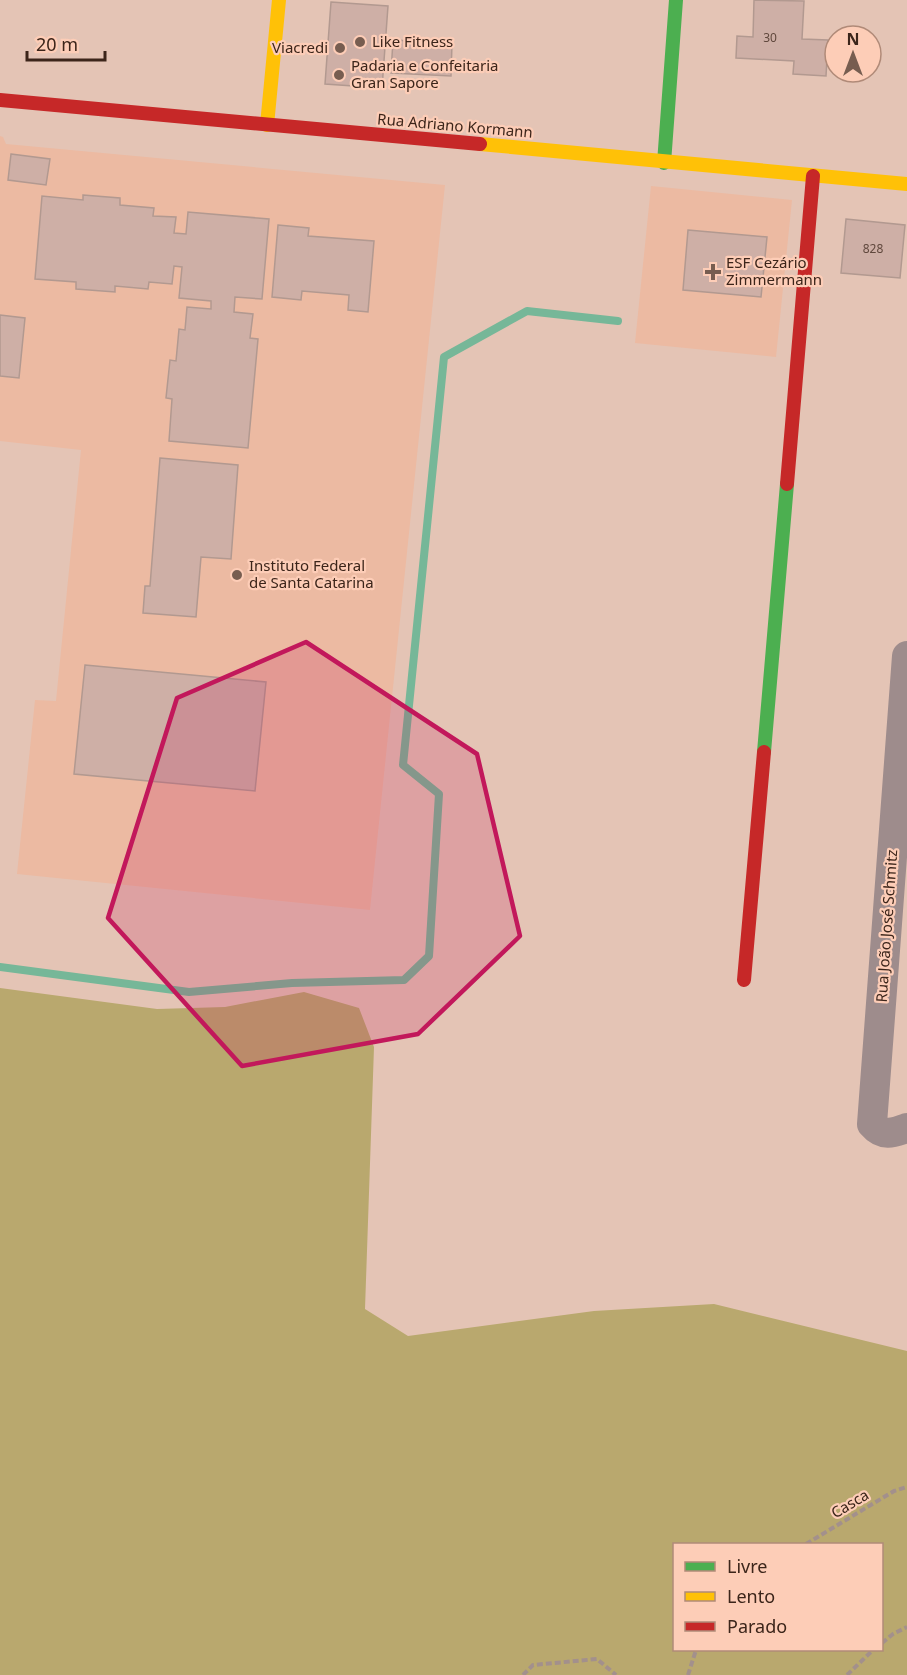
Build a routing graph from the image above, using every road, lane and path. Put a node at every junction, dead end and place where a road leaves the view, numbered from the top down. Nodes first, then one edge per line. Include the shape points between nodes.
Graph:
1 (279, 0) edge
2 (676, 0) edge
3 (0, 100) edge
4 (267, 125) junction
5 (664, 163) junction
6 (813, 176) junction
7 (907, 184) edge
8 (907, 656) edge
9 (744, 980) dead end
10 (907, 1128) edge
11 (907, 1487) edge
12 (809, 1543) edge
13 (907, 1627) edge
14 (883, 1642) edge
15 (696, 1651) edge
16 (872, 1651) edge
17 (523, 1675) edge
18 (616, 1675) edge
19 (688, 1675) edge
20 (847, 1675) edge

1 - 4 street
2 - 5 street
3 - 4 street, Rua Adriano Kormann
4 - 5 street, Rua Adriano Kormann
5 - 6 street, Rua Adriano Kormann
6 - 7 street, Rua Adriano Kormann
6 - 9 street
8 - 10 street, Rua João José Schmitz via 872,1124 878,1132 890,1134
11 - 12 path, Casca
13 - 14 path
15 - 19 path
16 - 20 path
17 - 18 path via 533,1665 597,1659

